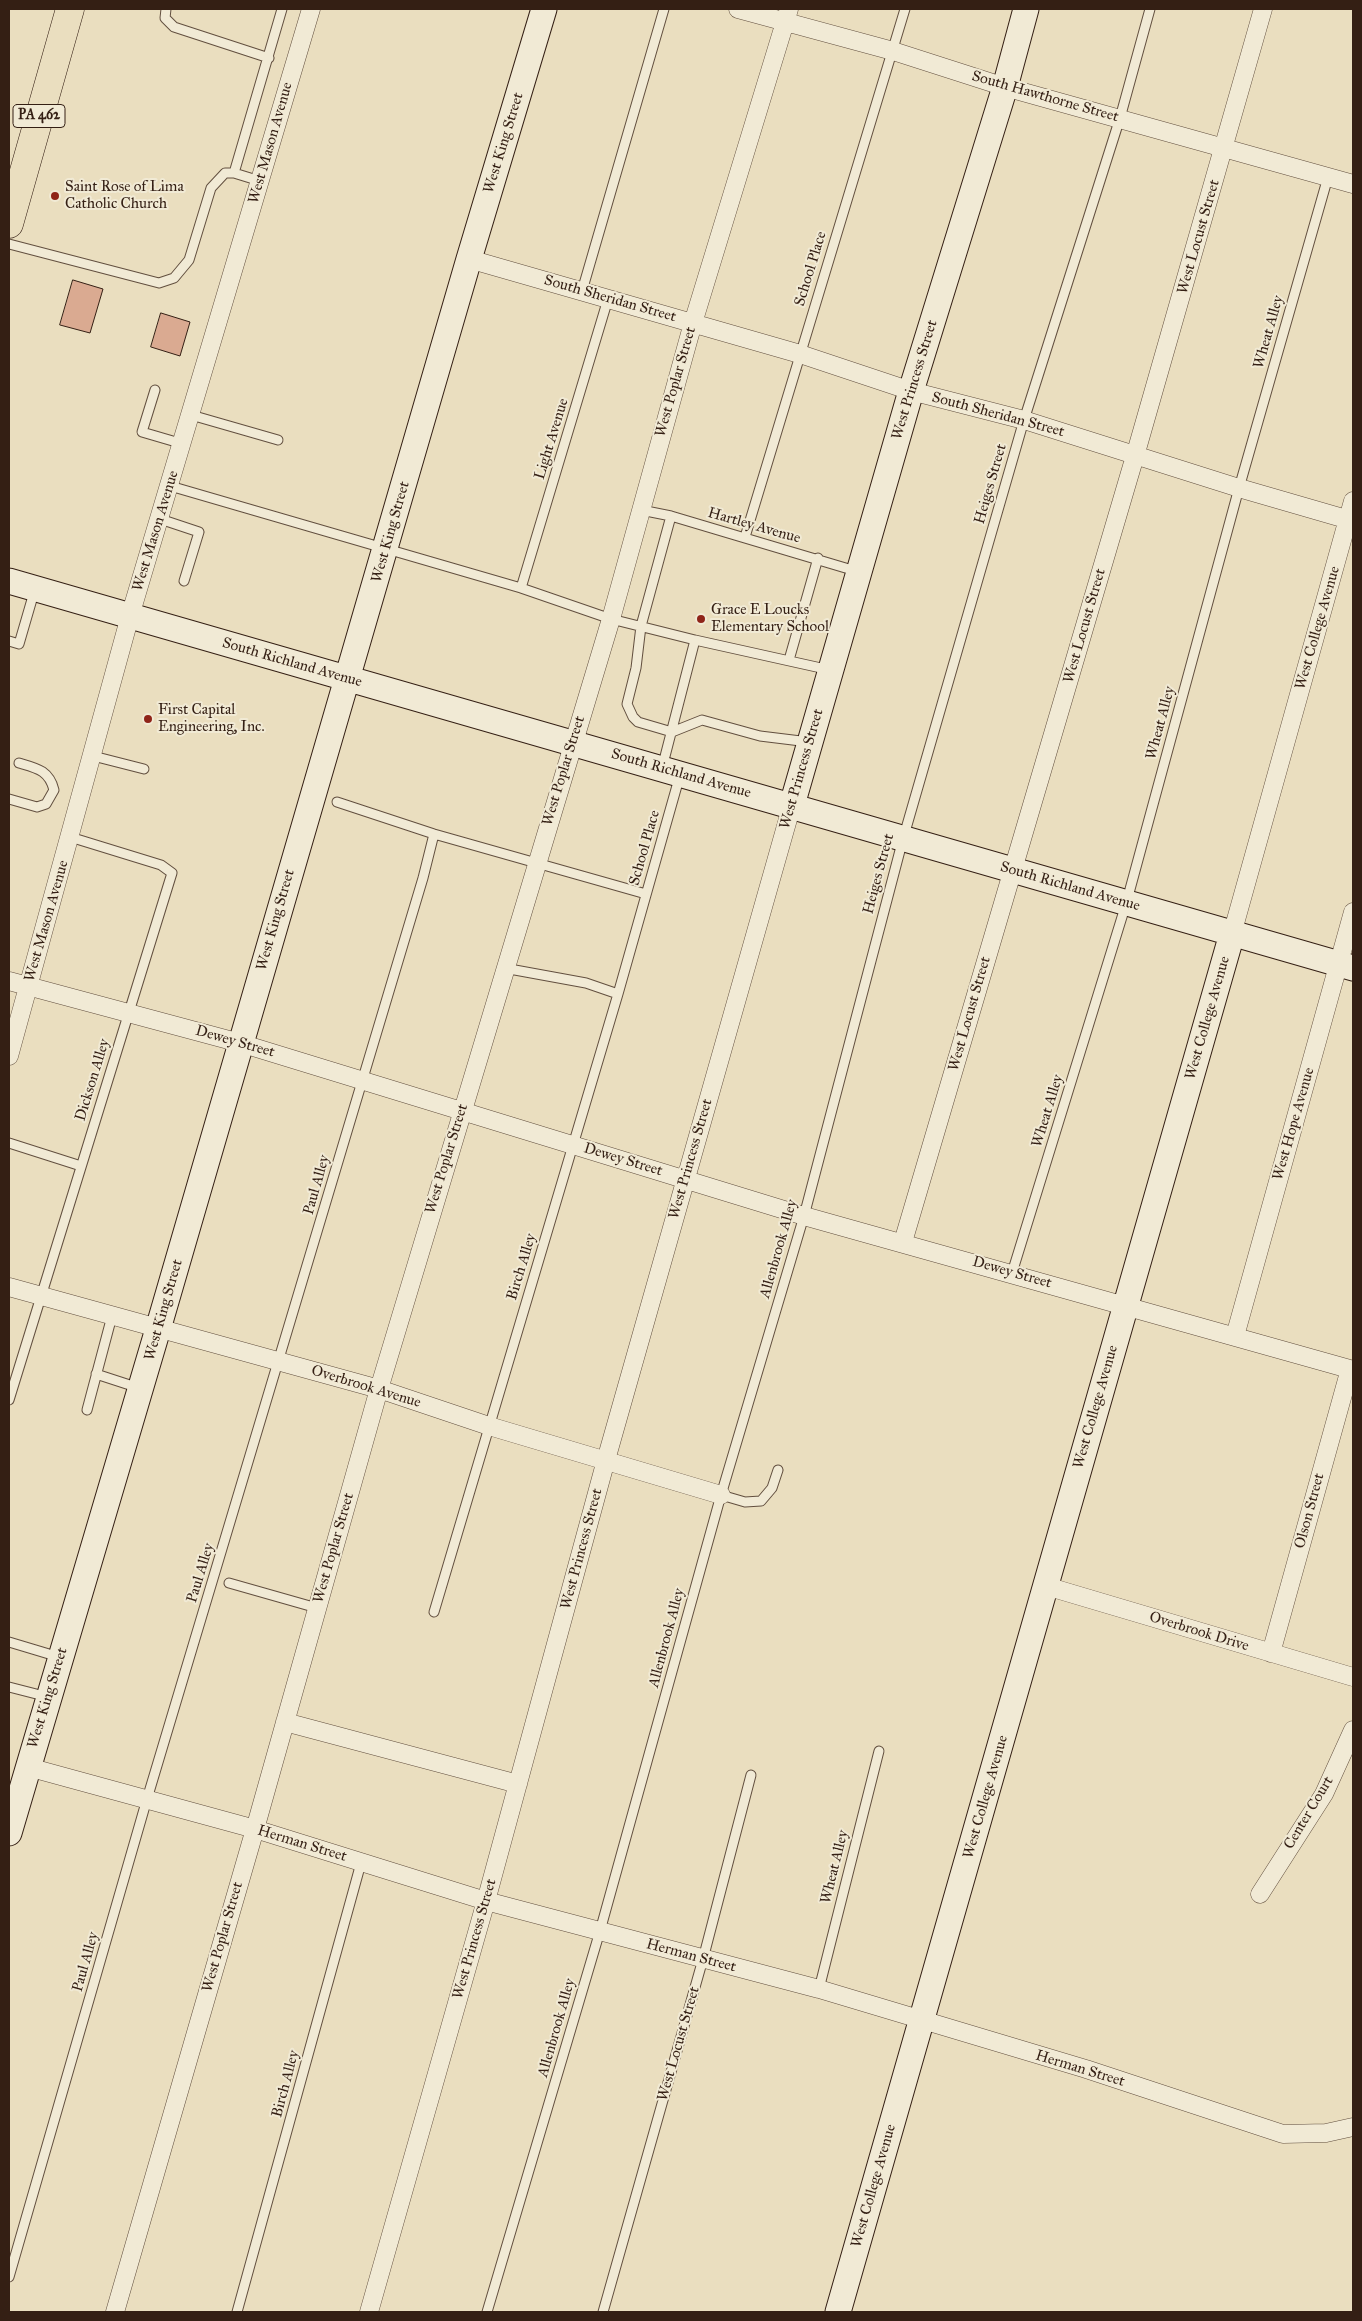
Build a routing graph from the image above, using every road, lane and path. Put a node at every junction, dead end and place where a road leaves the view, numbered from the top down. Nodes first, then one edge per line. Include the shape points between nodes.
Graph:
1 (70, 9) edge
2 (166, 9) edge
3 (282, 9) edge
4 (311, 9) edge
5 (544, 9) edge
6 (664, 9) edge
7 (738, 9) edge
8 (905, 9) edge
9 (1026, 9) edge
10 (1150, 9) edge
11 (1263, 9) edge
12 (788, 15) edge
13 (893, 51) junction
14 (269, 58) junction
15 (1005, 87) junction
16 (1120, 118) junction
17 (1225, 147) junction
18 (234, 173) junction
19 (1328, 177) junction
20 (260, 182) junction
21 (1353, 184) edge
22 (9, 224) edge
23 (9, 244) edge
24 (469, 259) junction
25 (582, 291) junction
26 (608, 299) junction
27 (693, 323) junction
28 (800, 354) junction
29 (155, 390) dead end
30 (911, 391) junction
31 (191, 415) junction
32 (1024, 420) junction
33 (278, 440) dead end
34 (183, 444) junction
35 (1135, 456) junction
36 (170, 486) junction
37 (1239, 488) junction
38 (1353, 501) edge
39 (641, 510) junction
40 (671, 516) junction
41 (160, 519) junction
42 (1351, 520) edge
43 (745, 537) junction
44 (387, 548) junction
45 (818, 558) junction
46 (859, 572) junction
47 (9, 581) edge
48 (184, 581) dead end
49 (521, 588) junction
50 (35, 589) junction
51 (130, 616) junction
52 (610, 619) junction
53 (641, 626) junction
54 (695, 640) junction
55 (9, 641) edge
56 (789, 660) junction
57 (830, 670) junction
58 (346, 680) junction
59 (672, 732) junction
60 (810, 742) junction
61 (572, 743) junction
62 (93, 756) junction
63 (19, 762) dead end
64 (144, 769) dead end
65 (671, 771) junction
66 (9, 799) edge
67 (337, 802) dead end
68 (792, 805) junction
69 (434, 834) junction
70 (70, 838) junction
71 (902, 838) junction
72 (537, 863) junction
73 (1013, 871) junction
74 (646, 894) junction
75 (1126, 904) junction
76 (1353, 912) edge
77 (636, 929) joint
78 (1232, 934) junction
79 (1346, 966) edge
80 (504, 968) junction
81 (868, 971) joint
82 (9, 981) edge
83 (28, 986) junction
84 (618, 994) junction
85 (129, 1013) junction
86 (240, 1043) junction
87 (9, 1056) edge
88 (362, 1079) junction
89 (462, 1110) junction
90 (9, 1143) edge
91 (573, 1145) junction
92 (81, 1166) junction
93 (685, 1180) junction
94 (804, 1216) junction
95 (903, 1242) junction
96 (1012, 1273) junction
97 (9, 1288) edge
98 (40, 1296) junction
99 (1124, 1306) junction
100 (112, 1316) junction
101 (158, 1329) junction
102 (1235, 1336) junction
103 (280, 1361) junction
104 (1351, 1370) edge
105 (96, 1374) junction
106 (141, 1389) junction
107 (378, 1390) junction
108 (9, 1400) edge
109 (86, 1410) dead end
110 (489, 1426) junction
111 (606, 1460) junction
112 (778, 1470) dead end
113 (721, 1495) junction
114 (229, 1583) dead end
115 (1046, 1586) junction
116 (317, 1608) junction
117 (434, 1612) dead end
118 (9, 1642) edge
119 (1271, 1653) junction
120 (60, 1658) junction
121 (1353, 1677) edge
122 (9, 1686) edge
123 (48, 1697) junction
124 (285, 1722) junction
125 (1353, 1730) edge
126 (879, 1751) dead end
127 (28, 1767) junction
128 (751, 1776) dead end
129 (518, 1784) junction
130 (147, 1800) junction
131 (14, 1803) edge
132 (255, 1829) junction
133 (9, 1833) edge
134 (361, 1863) junction
135 (1260, 1894) dead end
136 (486, 1901) junction
137 (600, 1931) junction
138 (703, 1959) junction
139 (819, 1989) junction
140 (922, 2022) junction
141 (1353, 2127) edge
142 (9, 2277) edge
143 (115, 2312) edge
144 (237, 2312) edge
145 (369, 2312) edge
146 (487, 2312) edge
147 (603, 2312) edge
148 (838, 2312) edge

1 - 22 main road, PA 462
2 - 14 lane via 165,18 174,27
3 - 14 lane
4 - 20 street, West Mason Avenue
5 - 24 street, West King Street
6 - 25 lane
7 - 12 street, South Hawthorne Street
8 - 13 lane, School Place
9 - 15 street, West Princess Street
10 - 16 lane, Heiges Street
11 - 17 street, West Locust Street
12 - 13 street, South Hawthorne Street
12 - 27 street, West Poplar Street
13 - 15 street, South Hawthorne Street
13 - 28 lane, School Place
14 - 18 lane
15 - 16 street, South Hawthorne Street
15 - 30 street, West Princess Street
16 - 17 street, South Hawthorne Street
16 - 32 lane, Heiges Street
17 - 19 street, South Hawthorne Street
17 - 35 street, West Locust Street
18 - 20 lane
18 - 23 lane via 225,173 211,188 189,260 174,278 159,283
19 - 21 street, South Hawthorne Street
19 - 37 lane, Wheat Alley
20 - 31 street, West Mason Avenue
24 - 25 street, South Sheridan Street
24 - 44 street, West King Street
25 - 26 street, South Sheridan Street
26 - 27 street, South Sheridan Street
26 - 49 lane, Light Avenue
27 - 28 street, South Sheridan Street
27 - 39 street, West Poplar Street
28 - 30 street, South Sheridan Street
28 - 43 lane, School Place
29 - 34 lane via 142,432
30 - 32 street, South Sheridan Street
30 - 46 street, West Princess Street
31 - 33 lane
31 - 34 street, West Mason Avenue
32 - 35 street, South Sheridan Street
32 - 71 lane, Heiges Street
34 - 36 street, West Mason Avenue
35 - 37 street, South Sheridan Street
35 - 73 street, West Locust Street
36 - 41 street, West Mason Avenue
36 - 44 lane
37 - 42 street, South Sheridan Street
37 - 75 lane, Wheat Alley
38 - 42 street, West College Avenue
39 - 40 lane, Hartley Avenue
39 - 52 street, West Poplar Street
40 - 43 lane, Hartley Avenue
40 - 53 lane
41 - 48 lane via 199,532
41 - 51 street, West Mason Avenue
42 - 78 street, West College Avenue
43 - 45 lane, Hartley Avenue
44 - 49 lane
44 - 58 street, West King Street
45 - 46 lane, Hartley Avenue
45 - 56 lane
46 - 57 street, West Princess Street
47 - 50 street, South Richland Avenue
49 - 52 lane
50 - 51 street, South Richland Avenue
50 - 55 lane via 19,644
51 - 58 street, South Richland Avenue
51 - 62 street, West Mason Avenue
52 - 53 lane
52 - 61 street, West Poplar Street
53 - 54 lane
53 - 59 lane via 627,704 638,722
54 - 56 lane
54 - 59 lane, School Place
56 - 57 lane
57 - 60 street, West Princess Street
58 - 61 street, South Richland Avenue
58 - 86 street, West King Street
59 - 60 lane via 702,720 760,736
59 - 65 lane, School Place
60 - 68 street, West Princess Street
61 - 65 street, South Richland Avenue
61 - 72 street, West Poplar Street
62 - 64 lane
62 - 70 street, West Mason Avenue
63 - 66 lane via 44,771 52,779 54,790 46,804 37,807
65 - 68 street, South Richland Avenue
65 - 74 lane, School Place
67 - 69 lane
68 - 71 street, South Richland Avenue
68 - 93 street, West Princess Street
69 - 72 lane
69 - 88 lane, Paul Alley
70 - 83 street, West Mason Avenue
70 - 85 lane, Dickson Alley via 161,865 172,873
71 - 73 street, South Richland Avenue
71 - 81 lane, Heiges Street
72 - 74 lane
72 - 80 street, West Poplar Street
73 - 75 street, South Richland Avenue
73 - 95 street, West Locust Street
74 - 77 lane, School Place
75 - 78 street, South Richland Avenue
75 - 96 lane, Wheat Alley
76 - 79 street, West Hope Avenue
77 - 84 lane, Birch Alley
78 - 79 street, South Richland Avenue
78 - 99 street, West College Avenue
79 - 102 street, West Hope Avenue
80 - 84 lane via 586,983
80 - 89 street, West Poplar Street
81 - 94 lane, Allenbrook Alley
82 - 83 street, Dewey Street
83 - 85 street, Dewey Street
83 - 87 street, West Mason Avenue
84 - 91 lane, Birch Alley
85 - 86 street, Dewey Street
85 - 92 lane, Dickson Alley
86 - 88 street, Dewey Street
86 - 101 street, West King Street
88 - 89 street, Dewey Street
88 - 103 lane, Paul Alley
89 - 91 street, Dewey Street
89 - 107 street, West Poplar Street
90 - 92 lane
91 - 93 street, Dewey Street
91 - 110 lane, Birch Alley
92 - 98 lane, Dickson Alley
93 - 94 street, Dewey Street
93 - 111 street, West Princess Street
94 - 95 street, Dewey Street
94 - 113 lane, Allenbrook Alley
95 - 96 street, Dewey Street
96 - 99 street, Dewey Street
97 - 98 street, Overbrook Avenue
98 - 100 street, Overbrook Avenue
98 - 108 lane, Dickson Alley
99 - 102 street, Dewey Street
99 - 115 street, West College Avenue
100 - 101 street, Overbrook Avenue
100 - 105 lane
101 - 103 street, Overbrook Avenue
101 - 106 street, West King Street
102 - 104 street, Dewey Street
103 - 107 street, Overbrook Avenue
103 - 130 lane, Paul Alley
104 - 119 street, Olson Street
105 - 106 lane
105 - 109 lane
106 - 120 street, West King Street
107 - 110 street, Overbrook Avenue
107 - 116 street, West Poplar Street
110 - 111 street, Overbrook Avenue
110 - 117 lane, Birch Alley
111 - 113 street, Overbrook Avenue
111 - 129 street, West Princess Street
112 - 113 lane via 772,1488 761,1501 746,1502
113 - 137 lane, Allenbrook Alley
114 - 116 lane
115 - 119 street, Overbrook Drive
115 - 140 street, West College Avenue
116 - 124 street, West Poplar Street
118 - 120 lane
119 - 121 street, Overbrook Drive
120 - 123 street, West King Street
122 - 123 lane
123 - 127 street, West King Street
124 - 129 street
124 - 132 street, West Poplar Street
125 - 135 street, Center Court via 1324,1794
126 - 139 lane, Wheat Alley
127 - 130 street, Herman Street
127 - 131 street, West King Street
128 - 138 lane, West Locust Street
129 - 136 street, West Princess Street
130 - 132 street, Herman Street
130 - 142 lane, Paul Alley
131 - 133 street, West King Street
132 - 134 street, Herman Street
132 - 143 street, West Poplar Street
134 - 136 street, Herman Street
134 - 144 lane, Birch Alley
136 - 137 street, Herman Street
136 - 145 street, West Princess Street
137 - 138 street, Herman Street
137 - 146 lane, Allenbrook Alley
138 - 139 street, Herman Street
138 - 147 lane, West Locust Street
139 - 140 street, Herman Street
140 - 141 street, Herman Street via 1086,2070 1283,2134 1326,2133
140 - 148 street, West College Avenue

